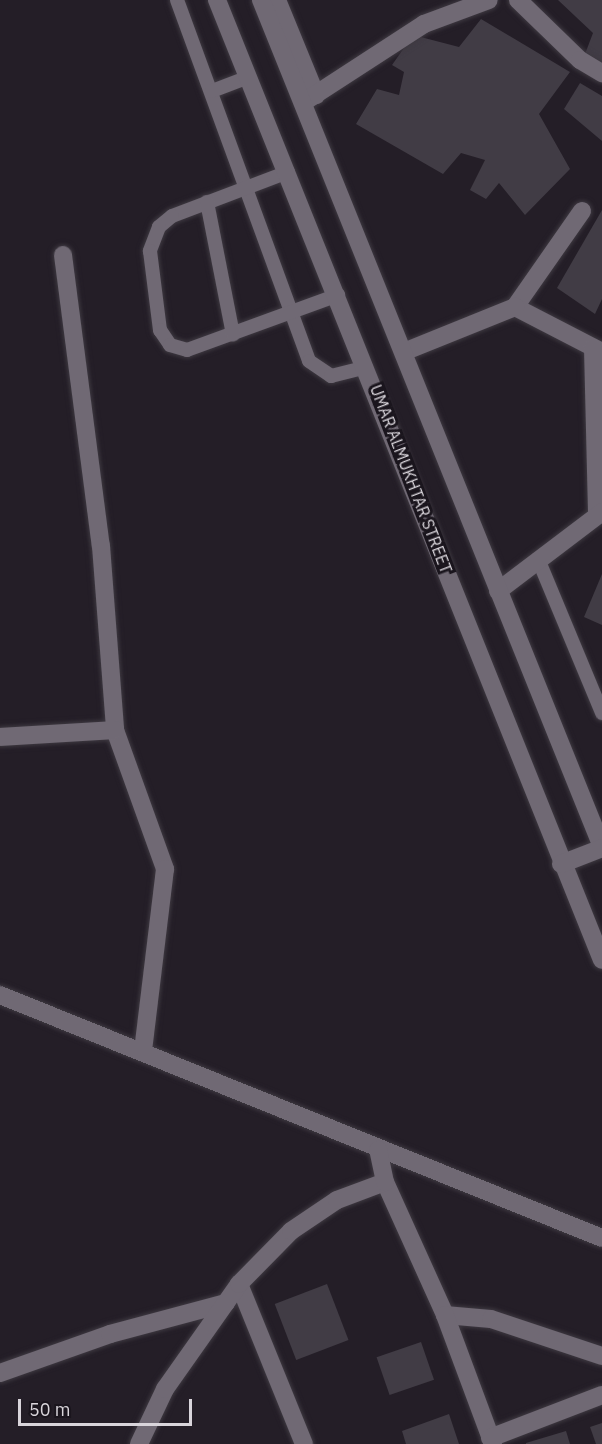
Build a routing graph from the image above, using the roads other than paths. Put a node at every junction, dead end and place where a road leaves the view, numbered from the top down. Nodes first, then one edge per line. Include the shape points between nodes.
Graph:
1 (177, 0) edge
2 (217, 0) edge
3 (261, 0) edge
4 (277, 0) edge
5 (489, 0) edge
6 (518, 0) edge
7 (602, 74) edge
8 (249, 77) junction
9 (212, 91) junction
10 (310, 98) junction
11 (288, 172) junction
12 (246, 189) junction
13 (207, 202) junction
14 (582, 211) dead end
15 (63, 255) dead end
16 (338, 295) junction
17 (515, 306) junction
18 (290, 314) junction
19 (233, 334) junction
20 (598, 350) edge
21 (406, 351) junction
22 (366, 367) junction
23 (599, 513) edge
24 (538, 559) junction
25 (498, 591) junction
26 (602, 713) edge
27 (115, 730) junction
28 (0, 737) edge
29 (602, 848) edge
30 (561, 864) junction
31 (602, 960) edge
32 (0, 995) edge
33 (143, 1052) junction
34 (378, 1150) junction
35 (385, 1182) junction
36 (598, 1233) edge
37 (239, 1284) junction
38 (226, 1303) junction
39 (445, 1315) junction
40 (602, 1356) edge
41 (0, 1373) edge
42 (602, 1395) edge
43 (491, 1441) edge
44 (139, 1444) edge
45 (304, 1444) edge

1 - 9 lane
2 - 8 street, UMAR ALMUKHTAR STREET
3 - 10 street
4 - 10 street
5 - 10 street via 424,24
6 - 7 street
8 - 9 lane
8 - 11 street, UMAR ALMUKHTAR STREET
9 - 12 lane
10 - 21 street
11 - 12 lane
11 - 16 street, UMAR ALMUKHTAR STREET
12 - 13 lane
12 - 18 lane
13 - 19 lane
13 - 19 lane via 172,216 154,234 150,250 160,330 170,345 187,350
14 - 17 street
15 - 27 street via 101,546
16 - 18 lane
16 - 22 street, UMAR ALMUKHTAR STREET
17 - 20 street
17 - 21 street
18 - 19 lane
18 - 22 lane via 318,372 331,376
20 - 23 street
21 - 25 street
22 - 30 street, UMAR ALMUKHTAR STREET
23 - 24 street
24 - 25 street
24 - 26 lane
25 - 29 street
27 - 28 street
27 - 33 street via 165,869
29 - 30 street
30 - 31 street, UMAR ALMUKHTAR STREET
32 - 33 street
33 - 34 street
34 - 35 street
34 - 36 street
35 - 37 street via 337,1200 291,1231
35 - 39 street
37 - 38 street
37 - 45 street
38 - 41 street via 110,1334
38 - 44 street via 165,1389
39 - 40 street via 491,1319
39 - 43 street
42 - 43 street

